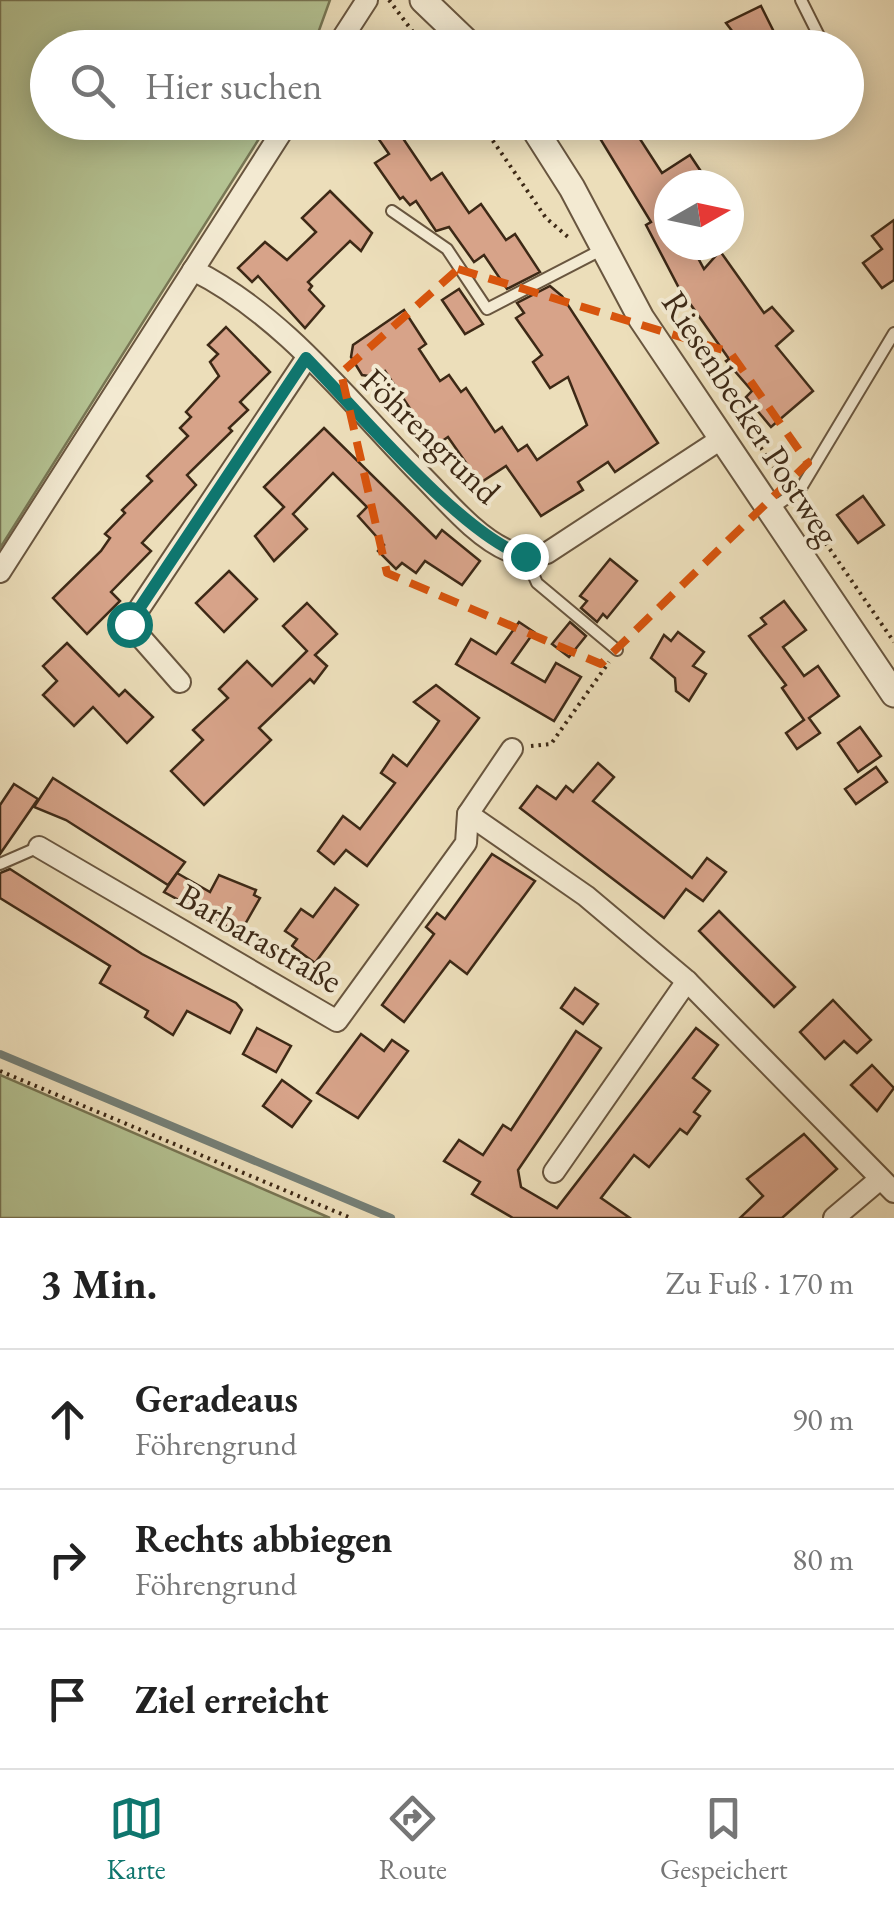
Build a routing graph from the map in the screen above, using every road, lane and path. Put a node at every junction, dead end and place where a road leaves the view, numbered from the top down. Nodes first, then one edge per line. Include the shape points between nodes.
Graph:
1 (367, 0) edge
2 (389, 0) edge
3 (423, 0) edge
4 (801, 0) edge
5 (348, 30) edge
6 (412, 30) edge
7 (454, 30) edge
8 (816, 30) edge
9 (276, 140) edge
10 (541, 140) edge
11 (392, 211) dead end
12 (604, 248) junction
13 (193, 270) junction
14 (894, 332) edge
15 (306, 358) junction
16 (725, 395) dead end
17 (720, 439) junction
18 (792, 494) junction
19 (768, 511) junction
20 (525, 556) junction
21 (0, 572) edge
22 (894, 642) edge
23 (617, 650) joint
24 (180, 682) dead end
25 (894, 694) edge
26 (512, 748) joint
27 (468, 814) junction
28 (39, 847) joint
29 (0, 864) edge
30 (687, 981) junction
31 (0, 1071) edge
32 (554, 1172) dead end
33 (887, 1186) edge
34 (351, 1218) edge
35 (834, 1218) edge

1 - 5 street
2 - 6 path
3 - 7 street
4 - 8 lane
9 - 13 street
10 - 12 street, Riesenbecker Postweg
11 - 12 lane via 447,249 487,310
12 - 17 street, Riesenbecker Postweg
13 - 15 street, Föhrengrund via 224,285
13 - 21 street
14 - 18 lane
15 - 20 street, Föhrengrund via 462,516 506,550
15 - 24 street via 129,624
16 - 18 path
17 - 19 street, Riesenbecker Postweg
17 - 20 street via 547,553
18 - 19 lane
18 - 22 path
19 - 25 street, Riesenbecker Postweg
20 - 23 lane via 536,584
23 - 26 path via 551,744
26 - 27 street, Barbarastraße
27 - 28 street, Barbarastraße via 466,843 337,1021
27 - 30 street via 586,896
28 - 29 lane
30 - 32 street
30 - 33 street
31 - 34 path
33 - 35 street

